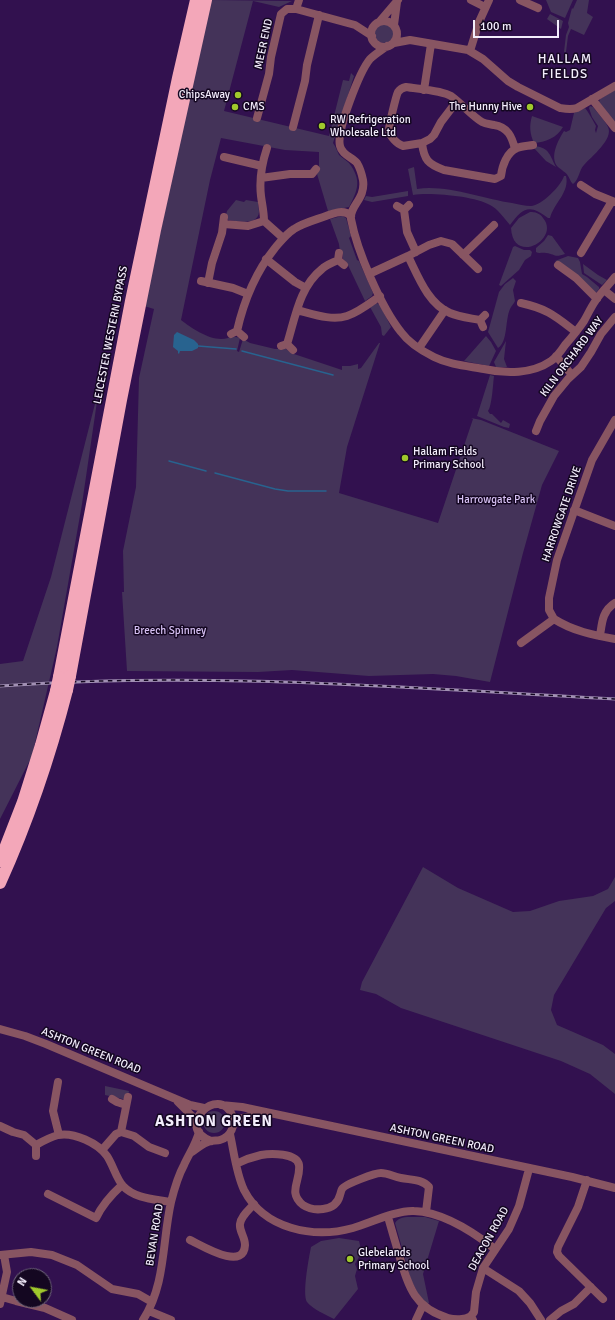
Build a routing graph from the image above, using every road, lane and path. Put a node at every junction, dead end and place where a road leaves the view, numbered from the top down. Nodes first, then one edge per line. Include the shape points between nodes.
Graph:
1 (196, 0) edge
2 (206, 0) edge
3 (299, 0) edge
4 (471, 0) edge
5 (520, 0) edge
6 (397, 1) edge
7 (487, 4) edge
8 (538, 8) dead end
9 (296, 10) junction
10 (319, 15) junction
11 (378, 23) junction
12 (355, 25) junction
13 (395, 27) junction
14 (373, 38) junction
15 (410, 40) junction
16 (390, 44) junction
17 (432, 44) junction
18 (470, 51) junction
19 (370, 59) junction
20 (615, 86) edge
21 (424, 90) junction
22 (592, 99) junction
23 (457, 101) junction
24 (257, 118) dead end
25 (293, 127) dead end
26 (615, 128) edge
27 (422, 143) junction
28 (533, 145) dead end
29 (267, 148) dead end
30 (515, 149) junction
31 (222, 157) dead end
32 (262, 166) junction
33 (314, 171) dead end
34 (261, 178) junction
35 (579, 184) dead end
36 (614, 202) edge
37 (403, 207) dead end
38 (351, 216) junction
39 (264, 221) junction
40 (496, 223) dead end
41 (283, 238) junction
42 (416, 252) junction
43 (580, 254) dead end
44 (464, 255) junction
45 (408, 256) junction
46 (266, 259) junction
47 (340, 260) dead end
48 (558, 265) dead end
49 (478, 269) dead end
50 (369, 274) junction
51 (615, 277) edge
52 (306, 288) junction
53 (604, 290) junction
54 (248, 294) junction
55 (380, 296) junction
56 (597, 299) junction
57 (615, 299) edge
58 (519, 302) dead end
59 (297, 310) junction
60 (445, 310) junction
61 (615, 318) edge
62 (483, 320) dead end
63 (576, 332) junction
64 (237, 334) dead end
65 (287, 347) dead end
66 (419, 348) junction
67 (556, 356) junction
68 (572, 375) junction
69 (615, 420) edge
70 (536, 432) dead end
71 (574, 510) junction
72 (615, 526) edge
73 (615, 603) edge
74 (554, 619) junction
75 (600, 636) junction
76 (615, 639) edge
77 (520, 643) dead end
78 (65, 677) junction
79 (62, 690) junction
80 (0, 861) edge
81 (0, 883) edge
82 (0, 1029) edge
83 (58, 1082) dead end
84 (128, 1097) dead end
85 (173, 1098) junction
86 (112, 1099) dead end
87 (126, 1105) junction
88 (221, 1105) junction
89 (204, 1108) junction
90 (264, 1112) junction
91 (197, 1123) junction
92 (233, 1124) junction
93 (0, 1126) edge
94 (121, 1132) junction
95 (199, 1132) junction
96 (230, 1134) junction
97 (59, 1135) junction
98 (211, 1141) junction
99 (220, 1141) junction
100 (36, 1145) junction
101 (102, 1150) junction
102 (234, 1152) junction
103 (165, 1153) dead end
104 (190, 1154) junction
105 (36, 1156) dead end
106 (236, 1164) junction
107 (529, 1169) junction
108 (588, 1180) junction
109 (122, 1185) junction
110 (615, 1188) edge
111 (48, 1194) dead end
112 (171, 1202) junction
113 (254, 1204) junction
114 (426, 1212) junction
115 (388, 1217) junction
116 (190, 1240) dead end
117 (495, 1249) junction
118 (2, 1255) edge
119 (483, 1268) junction
120 (591, 1287) junction
121 (603, 1299) dead end
122 (1, 1300) edge
123 (152, 1302) junction
124 (424, 1305) junction
125 (149, 1311) junction
126 (472, 1318) edge
127 (72, 1320) edge
128 (143, 1320) edge
129 (171, 1320) edge
130 (416, 1320) edge
131 (541, 1320) edge
132 (550, 1320) edge

1 - 78 highway, LEICESTER WESTERN BYPASS via 131,301
2 - 78 highway, LEICESTER WESTERN BYPASS via 155,230
3 - 9 street
4 - 7 street
5 - 8 street
6 - 11 street
6 - 13 street
7 - 18 street
9 - 10 street
9 - 24 street, MEER END via 287,9 282,14
10 - 12 street
10 - 25 street
11 - 12 street
11 - 13 street via 388,21
11 - 14 street via 372,32
12 - 14 street
13 - 15 street
13 - 16 street via 397,36
14 - 16 street via 380,46
14 - 19 street
15 - 16 street
15 - 17 street
16 - 19 street
17 - 18 street
17 - 21 street
18 - 22 street via 513,84 560,108 573,109
19 - 38 street via 344,118 339,142 341,150 356,163 363,179 362,196
20 - 22 street
21 - 23 street via 446,93
21 - 27 street via 406,87 399,91 389,130 396,143 400,145
22 - 26 street
23 - 27 street via 434,135
23 - 30 street via 482,122 507,131
27 - 30 street via 425,158 438,168 495,179 501,176 503,166
28 - 30 street
29 - 32 street
31 - 32 street
32 - 34 street
33 - 34 street
34 - 39 street
35 - 36 street
36 - 43 street
37 - 42 street via 407,232
38 - 41 street via 348,212 332,214 298,226
38 - 50 street
39 - 41 street
39 - 54 street via 248,226 224,221 221,238 204,282
40 - 44 street
41 - 46 street
42 - 44 street via 441,241 452,244
42 - 45 street
44 - 49 street
45 - 50 street
45 - 60 street via 431,297
46 - 52 street
46 - 54 street
47 - 52 street via 322,269
48 - 56 street via 576,278
50 - 55 street
51 - 53 street
52 - 59 street
53 - 56 street
53 - 57 street
54 - 64 street
55 - 59 street via 353,313 341,317 325,317
55 - 66 street via 401,333
56 - 63 street
58 - 63 street via 548,311
59 - 65 street
60 - 62 street
60 - 66 street
61 - 68 street, KILN ORCHARD WAY via 601,334 581,367
63 - 67 street
66 - 67 street via 443,361 508,373 544,364
67 - 68 street
68 - 70 street, KILN ORCHARD WAY via 553,398
69 - 71 street, HARROWGATE DRIVE via 592,460
71 - 72 street
71 - 74 street, HARROWGATE DRIVE via 557,560 549,598 549,610
73 - 75 street via 605,612
74 - 75 street via 572,629
74 - 77 street
75 - 76 street
78 - 79 highway, bridge
79 - 80 highway via 49,719 23,802
79 - 81 highway via 56,734 32,805
82 - 85 street, ASHTON GREEN ROAD via 46,1044
83 - 97 street via 53,1111
84 - 87 street
85 - 89 street, ASHTON GREEN ROAD
85 - 91 street, ASHTON GREEN ROAD
86 - 87 street
87 - 94 street
88 - 89 street, ASHTON GREEN ROAD via 212,1104
88 - 90 street, ASHTON GREEN ROAD
88 - 92 street via 232,1115
89 - 91 street via 199,1113
90 - 92 street, ASHTON GREEN ROAD via 242,1118
90 - 107 street, ASHTON GREEN ROAD
91 - 95 street, ASHTON GREEN ROAD
92 - 96 street
93 - 100 street via 24,1135
94 - 101 street
94 - 103 street
95 - 98 street
95 - 104 street, BEVAN ROAD
96 - 99 street
96 - 102 street
97 - 100 street
97 - 101 street via 82,1139
98 - 99 street
98 - 104 street, BEVAN ROAD
99 - 102 street
100 - 105 street
101 - 109 street via 108,1156
102 - 106 street
104 - 112 street, BEVAN ROAD via 183,1166
106 - 113 street via 244,1189
106 - 114 street via 264,1154 299,1158 296,1197 306,1207 322,1209 331,1208 336,1203 338,1188 371,1174 379,1173 422,1182 429,1187
107 - 108 street, ASHTON GREEN ROAD
107 - 117 street, DEACON ROAD via 516,1212 504,1239
108 - 110 street, ASHTON GREEN ROAD
108 - 120 street via 557,1250
109 - 111 street via 100,1209 99,1220 71,1202
109 - 112 street via 135,1194
112 - 123 street, BEVAN ROAD via 164,1256
113 - 115 street via 274,1220 296,1229 320,1233 342,1230
113 - 116 street via 240,1223 245,1244 240,1254 233,1257 208,1253
114 - 115 street via 404,1211
114 - 117 street via 458,1225
115 - 124 street via 408,1283 412,1292
117 - 119 street, DEACON ROAD
118 - 122 street via 7,1272
118 - 123 street via 31,1252 52,1255 77,1265 112,1289 138,1294
119 - 126 street, DEACON ROAD
119 - 131 street via 519,1291
120 - 121 street
120 - 132 street via 574,1304
122 - 127 street via 45,1308
123 - 125 street, BEVAN ROAD
124 - 126 street via 433,1312 451,1319
124 - 130 street
125 - 128 street, BEVAN ROAD
125 - 129 street

